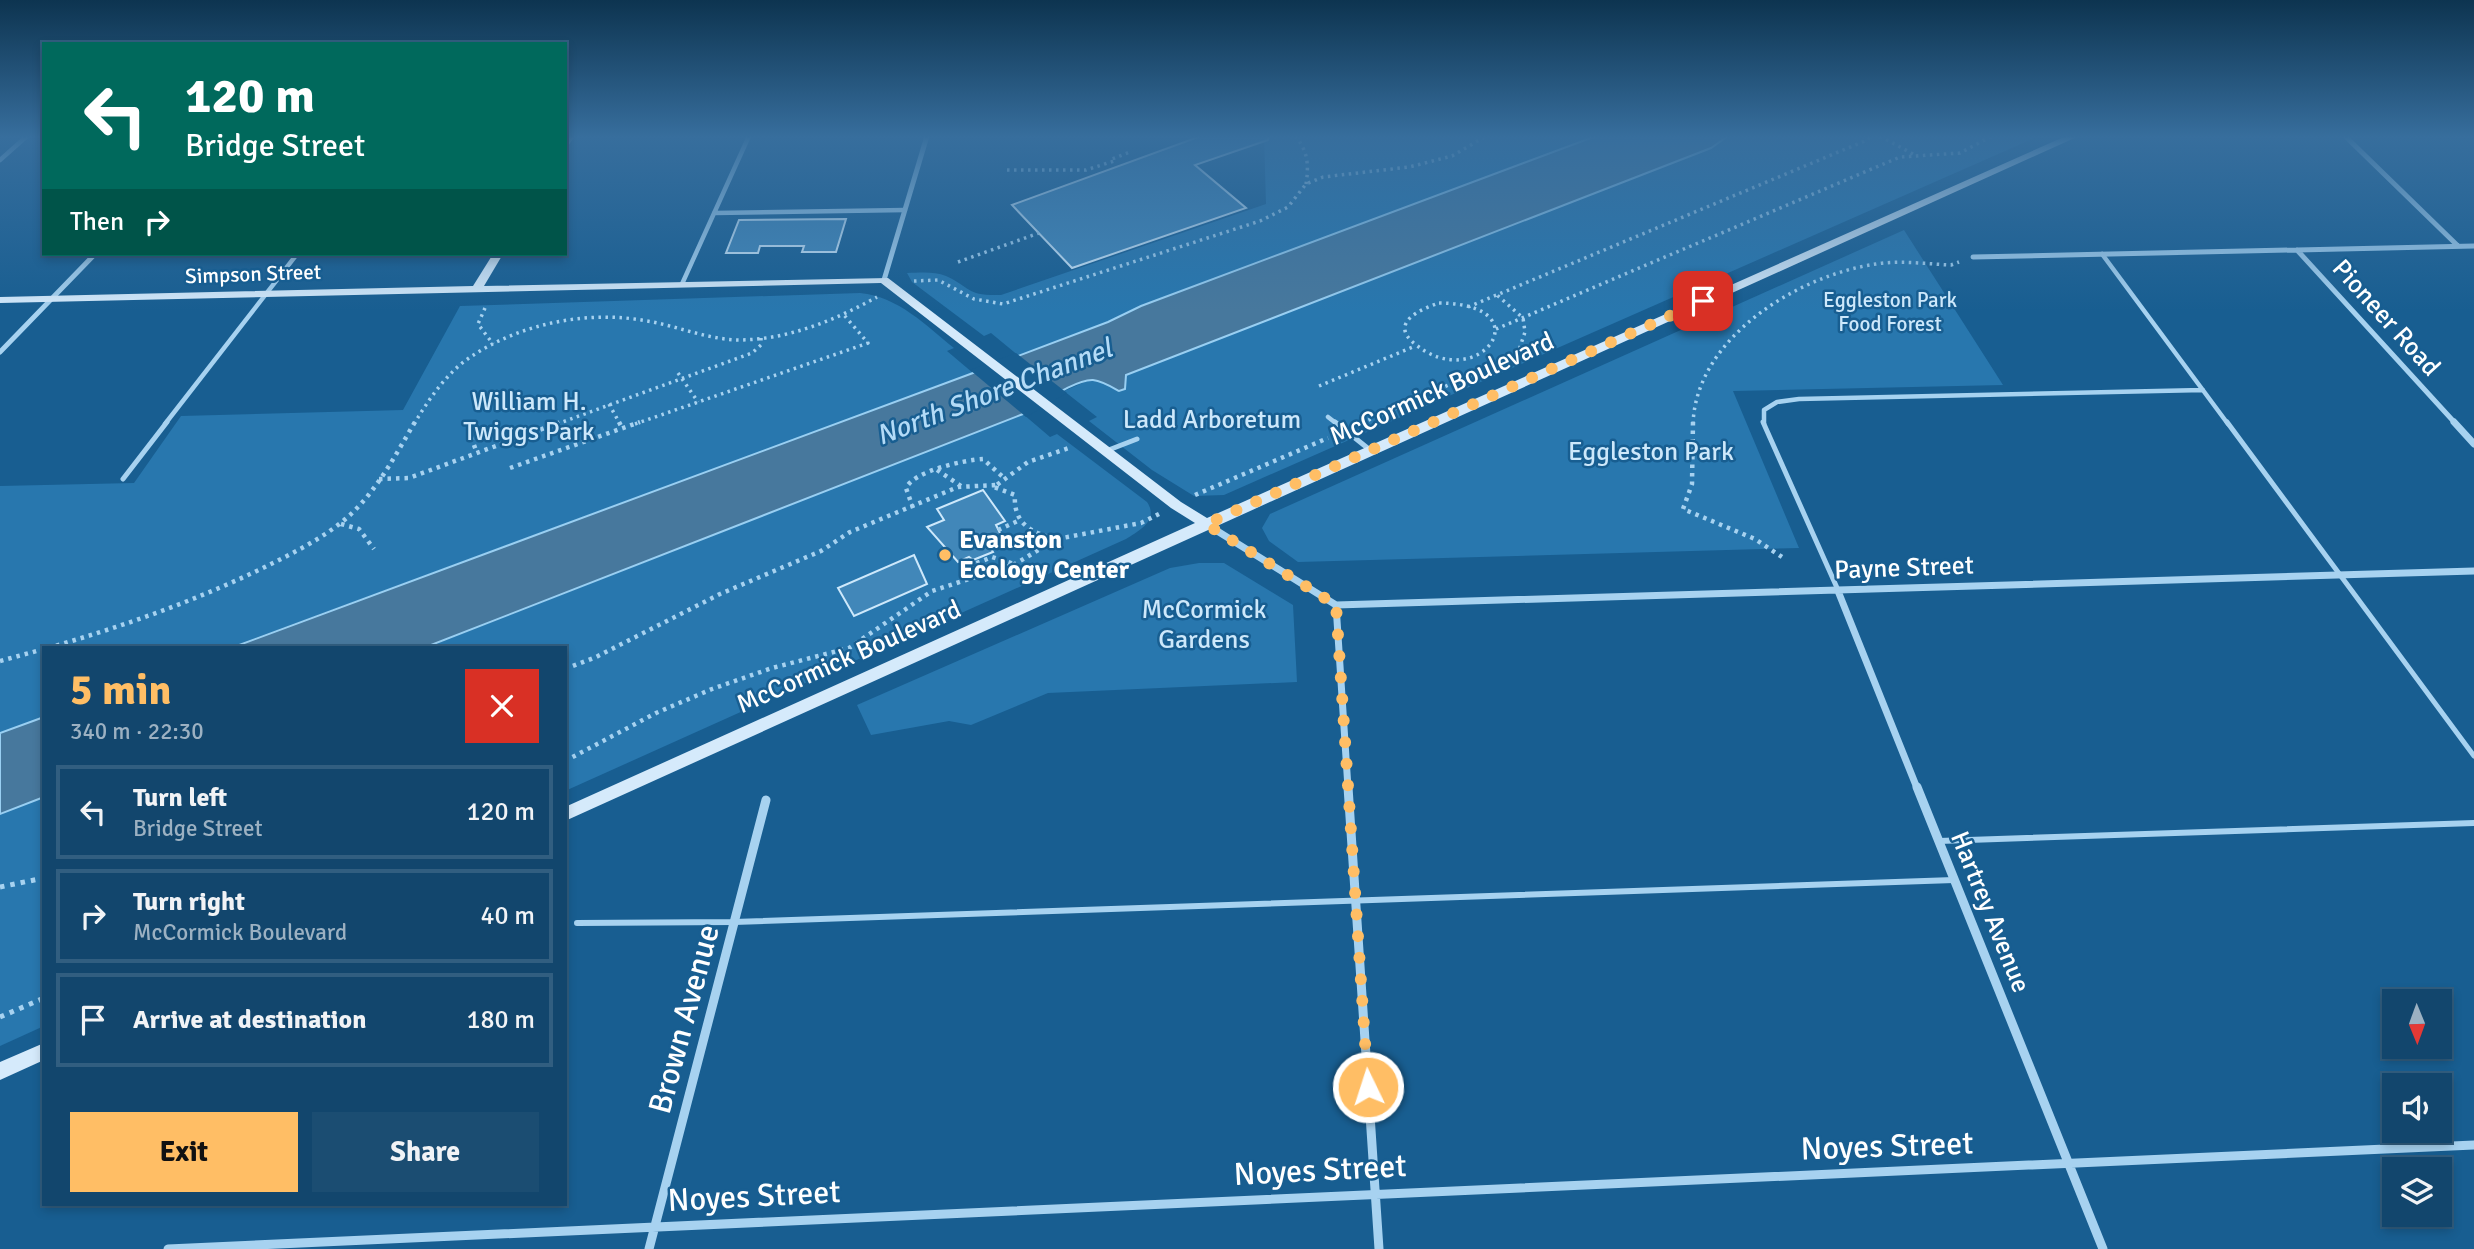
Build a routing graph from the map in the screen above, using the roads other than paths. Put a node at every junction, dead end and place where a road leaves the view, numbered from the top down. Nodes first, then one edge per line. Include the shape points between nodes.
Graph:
1 (722, 194) edge
2 (910, 194) edge
3 (1943, 194) edge
4 (2404, 194) edge
5 (905, 210) junction
6 (714, 213) junction
7 (2474, 246) edge
8 (2458, 247) junction
9 (2297, 250) junction
10 (2102, 254) junction
11 (93, 256) edge
12 (295, 256) edge
13 (497, 256) edge
14 (1973, 257) road end
15 (884, 280) junction
16 (682, 284) junction
17 (477, 288) junction
18 (266, 293) junction
19 (51, 299) junction
20 (0, 300) edge
21 (0, 352) edge
22 (2203, 390) junction
23 (1328, 417) dead end
24 (1138, 439) dead end
25 (2474, 444) edge
26 (1370, 450) junction
27 (1106, 451) junction
28 (123, 479) dead end
29 (1206, 524) junction
30 (2474, 571) edge
31 (2341, 575) junction
32 (1838, 591) junction
33 (1336, 605) junction
34 (2474, 756) edge
35 (766, 800) dead end
36 (567, 813) edge
37 (2474, 823) edge
38 (1939, 841) junction
39 (1954, 880) junction
40 (1355, 902) junction
41 (734, 922) junction
42 (577, 923) dead end
43 (42, 1052) edge
44 (0, 1071) edge
45 (2474, 1145) edge
46 (2069, 1164) junction
47 (1375, 1194) junction
48 (654, 1227) junction
49 (169, 1249) edge
50 (649, 1249) edge
51 (1379, 1249) edge
52 (2103, 1249) edge

1 - 6 lane
2 - 5 street
3 - 26 main road, McCormick Boulevard
4 - 8 street
5 - 6 lane
5 - 15 street
6 - 16 lane
7 - 8 street
8 - 9 street
9 - 10 street
9 - 25 street, Pioneer Road
10 - 14 street
10 - 22 lane
11 - 19 street
12 - 18 lane
13 - 17 main road
15 - 16 main road, Simpson Street
15 - 27 main road
16 - 17 main road, Simpson Street
17 - 18 main road, Simpson Street
18 - 19 main road, Simpson Street
18 - 28 lane
19 - 20 main road, Simpson Street
19 - 21 street
22 - 31 lane
22 - 32 lane via 1777,401 1764,410 1763,423
23 - 26 lane
24 - 27 lane
26 - 29 main road, McCormick Boulevard
27 - 29 main road
29 - 33 street
29 - 36 main road, McCormick Boulevard
30 - 31 street, Payne Street
31 - 32 street, Payne Street
31 - 34 lane
32 - 33 street, Payne Street
32 - 38 street, Hartrey Avenue
33 - 40 street
35 - 41 street, Brown Avenue
37 - 38 lane
38 - 39 street, Hartrey Avenue
39 - 40 lane
39 - 46 street, Hartrey Avenue
40 - 41 lane
40 - 47 street
41 - 42 lane
41 - 48 street, Brown Avenue
43 - 44 main road
45 - 46 street, Noyes Street
46 - 47 street, Noyes Street
46 - 52 street, Hartrey Avenue
47 - 48 street, Noyes Street
47 - 51 street
48 - 49 street, Noyes Street
48 - 50 street, Brown Avenue

